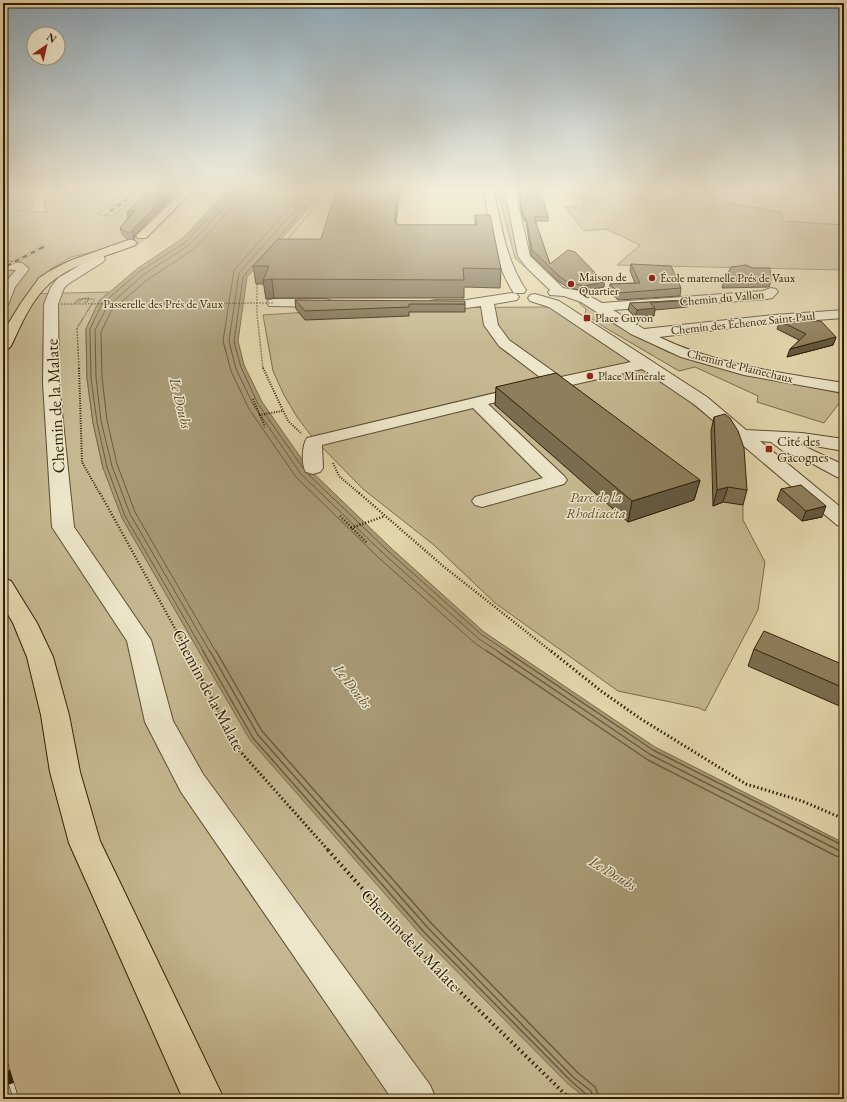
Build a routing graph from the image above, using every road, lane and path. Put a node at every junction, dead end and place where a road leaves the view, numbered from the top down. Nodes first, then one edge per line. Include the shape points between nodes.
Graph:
1 (502, 242) edge
2 (521, 242) edge
3 (131, 243) tunnel mouth
4 (98, 256) junction
5 (3, 265) edge
6 (507, 265) junction
7 (258, 277) edge
8 (557, 292) junction
9 (771, 292) dead end
10 (515, 294) junction
11 (487, 300) junction
12 (3, 303) edge
13 (274, 303) joint
14 (341, 303) edge
15 (62, 304) junction
16 (421, 304) edge
17 (599, 307) junction
18 (567, 312) junction
19 (21, 314) junction
20 (844, 314) edge
21 (642, 334) junction
22 (3, 346) edge
23 (645, 364) junction
24 (557, 382) junction
25 (844, 388) edge
26 (253, 399) dead end
27 (477, 402) junction
28 (282, 411) junction
29 (259, 414) junction
30 (265, 427) dead end
31 (741, 435) junction
32 (772, 436) junction
33 (313, 442) junction
34 (844, 445) edge
35 (313, 468) dead end
36 (844, 473) edge
37 (482, 501) dead end
38 (340, 516) dead end
39 (386, 516) junction
40 (844, 521) edge
41 (351, 528) junction
42 (367, 543) dead end
43 (3, 586) edge
44 (844, 819) edge
45 (204, 1099) edge
46 (416, 1099) edge
47 (570, 1099) edge

1 - 6 street
2 - 8 street via 524,256
3 - 4 main road
4 - 15 street, Chemin de la Malate via 99,259 63,281 58,287
4 - 19 main road via 65,269 44,281
5 - 12 street via 23,269 9,286
6 - 8 street via 527,271 542,285
6 - 10 street
7 - 28 path via 263,371
8 - 17 street, Chemin de Plainechaux via 583,298
8 - 18 street via 577,308
9 - 17 street, Chemin du Vallon via 767,295
10 - 11 street
10 - 18 street via 534,293 535,298 554,304
11 - 16 street via 466,304
11 - 24 street via 491,325 504,343
12 - 19 street
13 - 14 street
13 - 15 path, Passerelle des Prés de Vaux, bridge
15 - 46 street, Chemin de la Malate via 51,383 63,527 139,640 159,722 192,783
15 - 47 path, Chemin de la Malate, bridge via 79,299 89,298 87,302 79,302 82,299 95,299 77,328 82,462 171,620 239,750 414,947
17 - 21 street, Chemin de Plainechaux via 622,325
18 - 23 street
19 - 22 main road
20 - 21 street, Chemin des Échenoz Saint-Paul via 770,319
21 - 25 street, Chemin de Plainechaux via 685,354 710,361 776,377
23 - 24 street
23 - 31 street via 701,401
24 - 27 street
26 - 29 path
27 - 33 street
27 - 37 street via 557,480
28 - 29 path
28 - 33 path via 288,421
29 - 30 path
31 - 32 street
31 - 40 street
32 - 34 street
32 - 36 street
33 - 35 street
33 - 39 path via 325,447 340,476
38 - 41 path
39 - 41 path
39 - 44 path via 443,566 642,719 746,784 802,801
41 - 42 path
43 - 45 main road via 25,623 40,657 56,715 65,772 85,843

